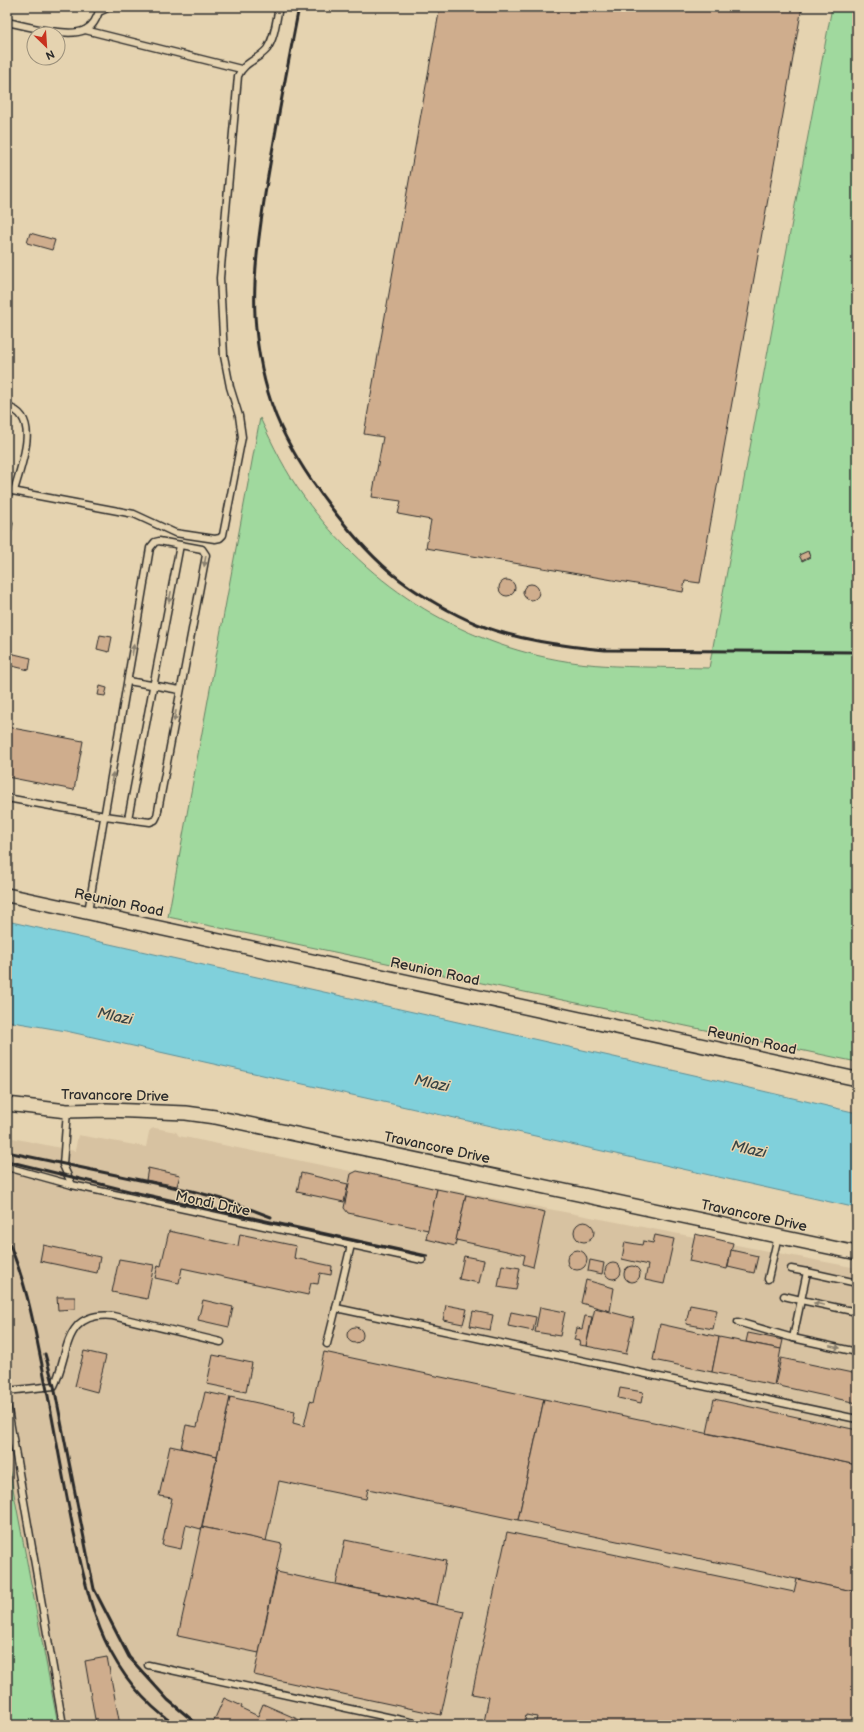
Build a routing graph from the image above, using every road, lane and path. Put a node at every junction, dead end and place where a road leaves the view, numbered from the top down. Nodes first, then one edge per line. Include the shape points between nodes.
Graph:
1 (110, 7) edge
2 (279, 7) edge
3 (99, 9) edge
4 (7, 22) edge
5 (85, 30) junction
6 (241, 69) junction
7 (7, 408) edge
8 (7, 490) edge
9 (14, 491) junction
10 (9, 523) dead end
11 (7, 535) edge
12 (180, 544) junction
13 (128, 680) junction
14 (153, 685) junction
15 (180, 690) junction
16 (7, 798) edge
17 (105, 816) junction
18 (128, 819) junction
19 (7, 894) edge
20 (88, 912) junction
21 (857, 1079) edge
22 (7, 1104) edge
23 (67, 1111) junction
24 (7, 1167) edge
25 (72, 1185) junction
26 (778, 1236) junction
27 (351, 1245) junction
28 (857, 1253) edge
29 (422, 1260) dead end
30 (791, 1269) dead end
31 (807, 1272) junction
32 (768, 1279) dead end
33 (857, 1283) edge
34 (784, 1296) dead end
35 (801, 1300) junction
36 (336, 1308) junction
37 (857, 1312) edge
38 (738, 1322) dead end
39 (793, 1338) junction
40 (221, 1342) dead end
41 (326, 1344) dead end
42 (857, 1352) edge
43 (7, 1391) edge
44 (7, 1404) edge
45 (857, 1419) edge
46 (148, 1665) dead end
47 (407, 1723) edge
48 (63, 1725) edge
49 (424, 1725) edge

1 - 3 lane
2 - 6 lane via 272,39 266,50
3 - 5 lane via 93,24
4 - 5 lane via 74,33
5 - 6 lane
6 - 9 lane via 238,76 220,278 224,356 242,437 224,535 215,539 175,533 141,516
7 - 9 lane via 19,412 28,428
8 - 9 lane
10 - 11 lane
13 -> 12 lane via 150,548 155,542 160,541
12 -> 14 lane
12 -> 15 lane via 202,549 206,555
13 - 14 lane
17 -> 13 lane
14 - 15 lane
14 - 18 lane
15 -> 18 lane via 157,816 152,822
16 - 17 lane
17 - 18 lane
17 - 20 lane
19 - 20 street, Reunion Road
20 - 21 street, Reunion Road
22 - 23 street, Travancore Drive
23 - 25 lane via 63,1165
23 - 26 street, Travancore Drive via 186,1113 215,1117
24 - 25 lane, Mondi Drive
25 - 27 lane, Mondi Drive
26 - 28 street, Travancore Drive
26 - 32 lane
27 - 29 lane, Mondi Drive
27 - 36 lane
30 - 31 lane
31 - 33 lane
31 - 35 lane
34 - 35 lane
37 -> 35 lane
35 - 39 lane
36 - 41 lane
36 - 45 lane
38 - 39 lane
39 -> 42 lane
40 - 43 lane via 113,1316 86,1318 74,1328 54,1386
44 - 48 lane
46 - 47 lane
47 - 49 lane

